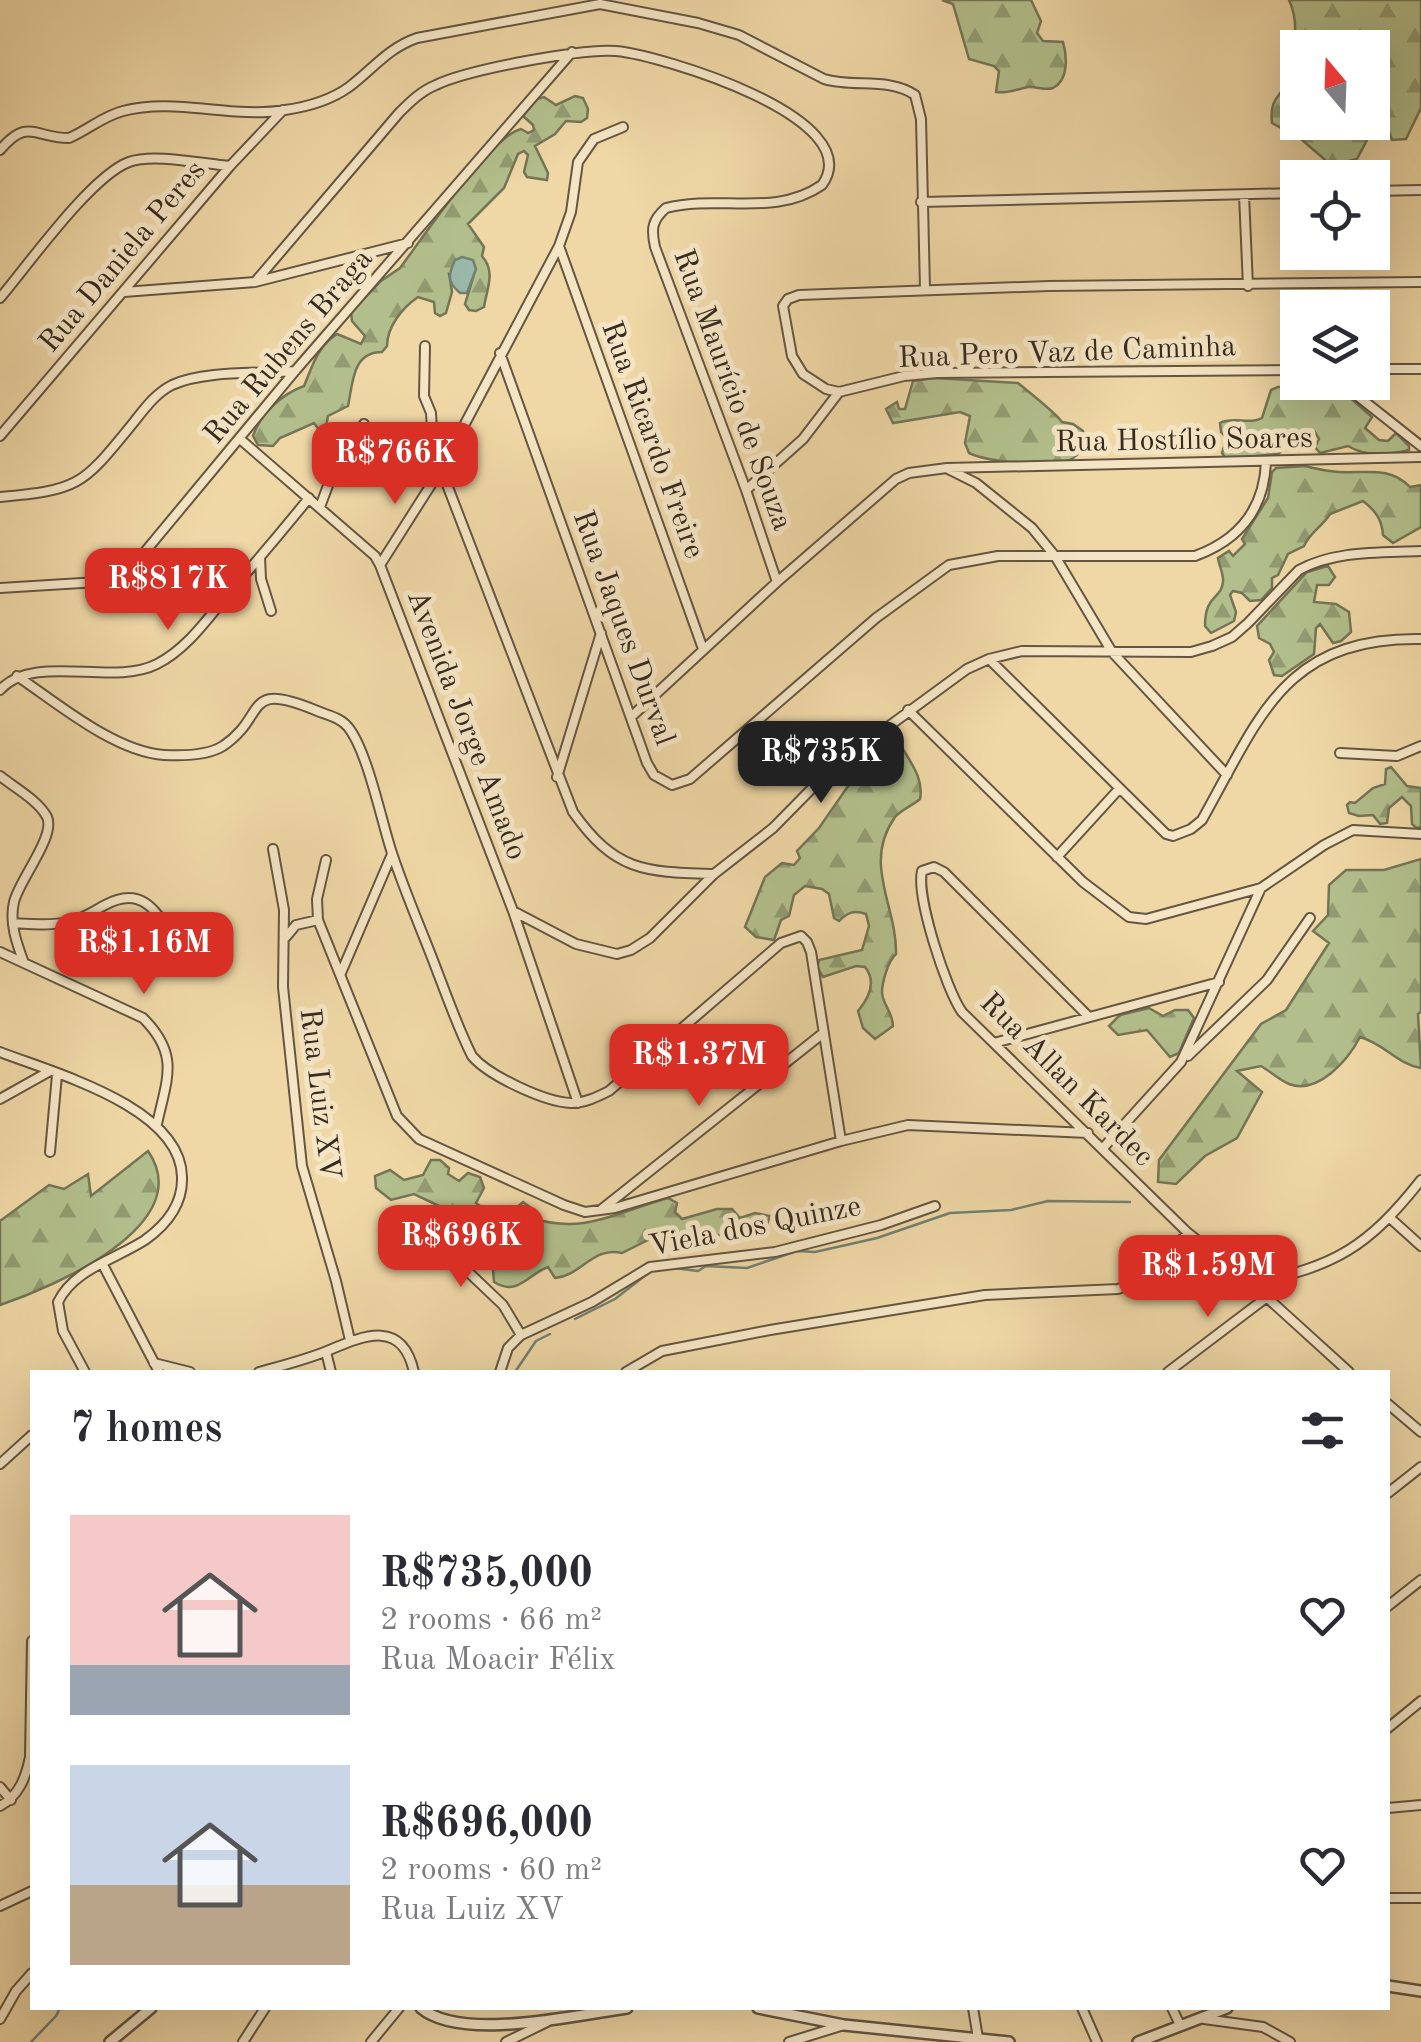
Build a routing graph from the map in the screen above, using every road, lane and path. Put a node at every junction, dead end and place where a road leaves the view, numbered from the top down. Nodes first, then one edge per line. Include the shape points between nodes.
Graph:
1 (572, 52) junction
2 (284, 110) junction
3 (623, 127) dead end
4 (0, 150) edge
5 (230, 166) junction
6 (1421, 190) edge
7 (1390, 191) edge
8 (1280, 194) edge
9 (1244, 195) junction
10 (921, 202) junction
11 (408, 242) junction
12 (559, 246) junction
13 (255, 282) junction
14 (1421, 282) edge
15 (1248, 286) junction
16 (924, 289) junction
17 (124, 292) junction
18 (0, 298) edge
19 (425, 346) dead end
20 (500, 353) junction
21 (1390, 369) edge
22 (1421, 369) edge
23 (1280, 370) edge
24 (295, 372) junction
25 (838, 392) junction
26 (1363, 400) edge
27 (364, 424) dead end
28 (0, 436) edge
29 (240, 439) junction
30 (1421, 446) edge
31 (1421, 456) edge
32 (1266, 462) junction
33 (442, 468) junction
34 (947, 468) junction
35 (434, 479) junction
36 (746, 490) junction
37 (0, 497) edge
38 (310, 498) junction
39 (320, 508) junction
40 (1421, 551) edge
41 (260, 556) junction
42 (1055, 556) junction
43 (380, 566) junction
44 (777, 582) junction
45 (0, 588) edge
46 (271, 612) dead end
47 (601, 633) junction
48 (1421, 639) edge
49 (703, 649) junction
50 (1112, 652) junction
51 (989, 659) junction
52 (17, 676) junction
53 (0, 690) edge
54 (908, 710) junction
55 (631, 716) junction
56 (1421, 746) edge
57 (1340, 753) dead end
58 (1228, 775) junction
59 (0, 776) edge
60 (557, 777) junction
61 (1119, 790) junction
62 (1421, 834) edge
63 (273, 848) dead end
64 (392, 854) junction
65 (1057, 857) junction
66 (326, 860) dead end
67 (714, 874) junction
68 (1261, 888) junction
69 (513, 911) junction
70 (1310, 918) dead end
71 (318, 920) junction
72 (13, 923) junction
73 (286, 937) junction
74 (178, 944) dead end
75 (0, 952) edge
76 (24, 964) junction
77 (341, 972) junction
78 (1219, 982) junction
79 (1088, 1016) junction
80 (822, 1034) junction
81 (994, 1043) junction
82 (0, 1052) edge
83 (1181, 1062) junction
84 (54, 1073) junction
85 (0, 1099) edge
86 (578, 1102) junction
87 (157, 1124) junction
88 (1088, 1133) junction
89 (841, 1141) junction
90 (1103, 1148) junction
91 (50, 1152) dead end
92 (1421, 1180) edge
93 (936, 1206) dead end
94 (600, 1211) junction
95 (1390, 1218) junction
96 (423, 1228) dead end
97 (1188, 1232) junction
98 (1421, 1246) edge
99 (102, 1263) junction
100 (1251, 1282) junction
101 (1267, 1297) junction
102 (521, 1334) junction
103 (350, 1340) junction
104 (326, 1352) junction
105 (156, 1368) edge
106 (84, 1370) edge
107 (266, 1370) edge
108 (330, 1370) edge
109 (413, 1370) edge
110 (501, 1370) edge
111 (629, 1370) edge
112 (1171, 1370) edge
113 (1347, 1370) edge
114 (1390, 1406) edge
115 (1421, 1432) edge
116 (30, 1437) edge
117 (0, 1464) edge
118 (1421, 1467) edge
119 (1390, 1491) edge
120 (1421, 1580) edge
121 (1390, 1604) edge
122 (1421, 1701) edge
123 (1390, 1726) edge
124 (30, 1756) edge
125 (0, 1786) edge
126 (11, 1800) junction
127 (1421, 1805) edge
128 (0, 1806) edge
129 (1390, 1808) edge
130 (30, 1892) edge
131 (1390, 1898) edge
132 (1421, 1898) edge
133 (0, 1906) edge
134 (30, 1975) edge
135 (1390, 1986) edge
136 (1421, 1991) edge
137 (149, 2010) edge
138 (264, 2010) edge
139 (397, 2010) edge
140 (424, 2010) edge
141 (613, 2010) edge
142 (768, 2010) edge
143 (973, 2010) edge
144 (1083, 2010) edge
145 (1173, 2010) edge
146 (1220, 2010) edge
147 (555, 2018) junction
148 (1194, 2018) junction
149 (0, 2019) edge
150 (1180, 2024) junction
151 (844, 2025) junction
152 (978, 2038) junction
153 (1157, 2038) edge
154 (110, 2042) edge
155 (243, 2042) edge
156 (372, 2042) edge
157 (506, 2042) edge
158 (789, 2042) edge
159 (1010, 2042) edge
160 (1097, 2042) edge
161 (1138, 2042) edge
162 (1290, 2042) edge

1 - 11 street, Rua Rubens Braga
1 - 13 street, Rua Maurício de Souza via 447,81 413,99
1 - 36 street, Rua Maurício de Souza via 635,53 711,76 810,127 828,153 826,179 798,200 674,206 653,222 654,247
2 - 4 street via 142,108 106,117 68,138 20,131
2 - 5 street, Rua Daniela Peres
2 - 10 street via 341,92 393,47 417,38 600,4 738,35 838,84 908,90 918,100 921,119
3 - 12 street, Avenida Jorge Amado via 594,139 578,162
5 - 17 street, Rua Daniela Peres
5 - 18 street via 142,160 120,167
6 - 7 street
8 - 9 street
9 - 10 street
9 - 15 street
10 - 16 street
11 - 13 street
11 - 24 street, Rua Rubens Braga
12 - 20 street, Avenida Jorge Amado
12 - 49 street, Rua Ricardo Freire
13 - 17 street
14 - 15 street
15 - 16 street
16 - 25 street via 788,299 782,315 792,356 813,382
17 - 28 street, Rua Daniela Peres
19 - 35 street
20 - 33 street, Avenida Jorge Amado
20 - 47 street, Rua Jaques Durval
21 - 22 street
23 - 25 street, Rua Pero Vaz de Caminha via 937,373
24 - 29 street, Rua Rubens Braga
24 - 37 street via 196,378 171,386 150,401 84,479 46,493
25 - 36 street via 803,439
26 - 30 street
27 - 39 street via 336,464
29 - 38 street
29 - 45 street, Rua Rubens Braga via 124,576
31 - 32 street, Rua Hostílio Soares
32 - 34 street, Rua Hostílio Soares
32 - 42 street, Rua Jaques Durval via 1252,517 1215,549 1194,556
33 - 35 street, Avenida Jorge Amado
33 - 60 street
34 - 42 street via 1007,506
34 - 44 street, Rua Hostílio Soares via 896,479
35 - 43 street, Avenida Jorge Amado
36 - 44 street, Rua Maurício de Souza
38 - 39 street
38 - 41 street
39 - 43 street
40 - 50 street via 1312,563 1240,630 1212,646
41 - 46 street
41 - 52 street via 198,631 158,664 131,672
42 - 50 street
42 - 55 street, Rua Jaques Durval via 949,565 876,618 682,783 654,775
43 - 69 street, Avenida Jorge Amado
44 - 49 street, Rua Hostílio Soares
47 - 55 street, Rua Jaques Durval
47 - 60 street
48 - 58 street via 1356,644 1305,666 1261,716
49 - 55 street, Rua Hostílio Soares
50 - 51 street via 1040,650
50 - 58 street
51 - 54 street
51 - 61 street
52 - 53 street
52 - 64 street via 146,753 214,750 271,698 338,719 355,738
54 - 65 street
54 - 67 street via 832,767
56 - 57 street via 1397,756
58 - 61 street via 1202,820 1180,835 1166,834
59 - 72 street via 49,822 19,886
60 - 67 street via 594,841 616,858 667,873
61 - 65 street
62 - 68 street via 1353,830
63 - 73 street, Rua Luiz XV
64 - 77 street
64 - 86 street via 472,1056 481,1067 540,1095
65 - 68 street via 1113,907 1146,919
66 - 71 street
67 - 69 street via 650,938 616,954 576,944
68 - 78 street
69 - 86 street, Avenida Jorge Amado
70 - 83 street via 1267,980
71 - 73 street via 296,924
71 - 77 street
72 - 74 street via 71,922 129,896 153,908
72 - 76 street
73 - 103 street, Rua Luiz XV via 283,987 302,1166
75 - 76 street
76 - 87 street via 143,1018 159,1034 170,1066
77 - 94 street via 406,1129 564,1205
78 - 79 street
78 - 83 street
79 - 81 street
79 - 81 street, Rua Allan Kardec via 944,872 922,871 952,998
80 - 86 street via 811,952 808,942 793,937 610,1092
80 - 89 street
80 - 94 street
81 - 88 street, Rua Allan Kardec
82 - 84 street
83 - 90 street
84 - 85 street
84 - 87 street
84 - 91 street
87 - 99 street via 182,1169 175,1209 160,1229
88 - 89 street via 908,1125
88 - 90 street, Rua Allan Kardec
89 - 94 street
90 - 97 street, Rua Allan Kardec
92 - 95 street
93 - 102 street, Viela dos Quinze via 775,1252 659,1264
95 - 98 street
95 - 100 street via 1328,1263
96 - 102 street via 503,1304
97 - 100 street, Rua Allan Kardec
97 - 111 street via 1150,1273 1118,1289 985,1294 662,1351
99 - 105 street
99 - 106 street via 58,1302 63,1330
100 - 101 street, Rua Allan Kardec
101 - 112 street
101 - 113 street, Rua Allan Kardec
102 - 110 street
103 - 104 street
103 - 109 street via 394,1339
104 - 107 street
104 - 108 street
114 - 115 street
116 - 117 street
118 - 119 street
120 - 121 street
122 - 123 street
124 - 126 street
125 - 126 street
126 - 128 street
127 - 129 street
130 - 133 street
131 - 132 street
134 - 149 street
135 - 136 street
137 - 154 street
138 - 155 street
139 - 156 street
140 - 147 street via 445,2021 484,2026
141 - 147 street
142 - 151 street
143 - 152 street
144 - 160 street
145 - 150 street
146 - 148 street
147 - 157 street
148 - 150 street
148 - 162 street via 1263,2027
150 - 153 street
151 - 152 street
151 - 158 street
152 - 159 street
153 - 161 street

